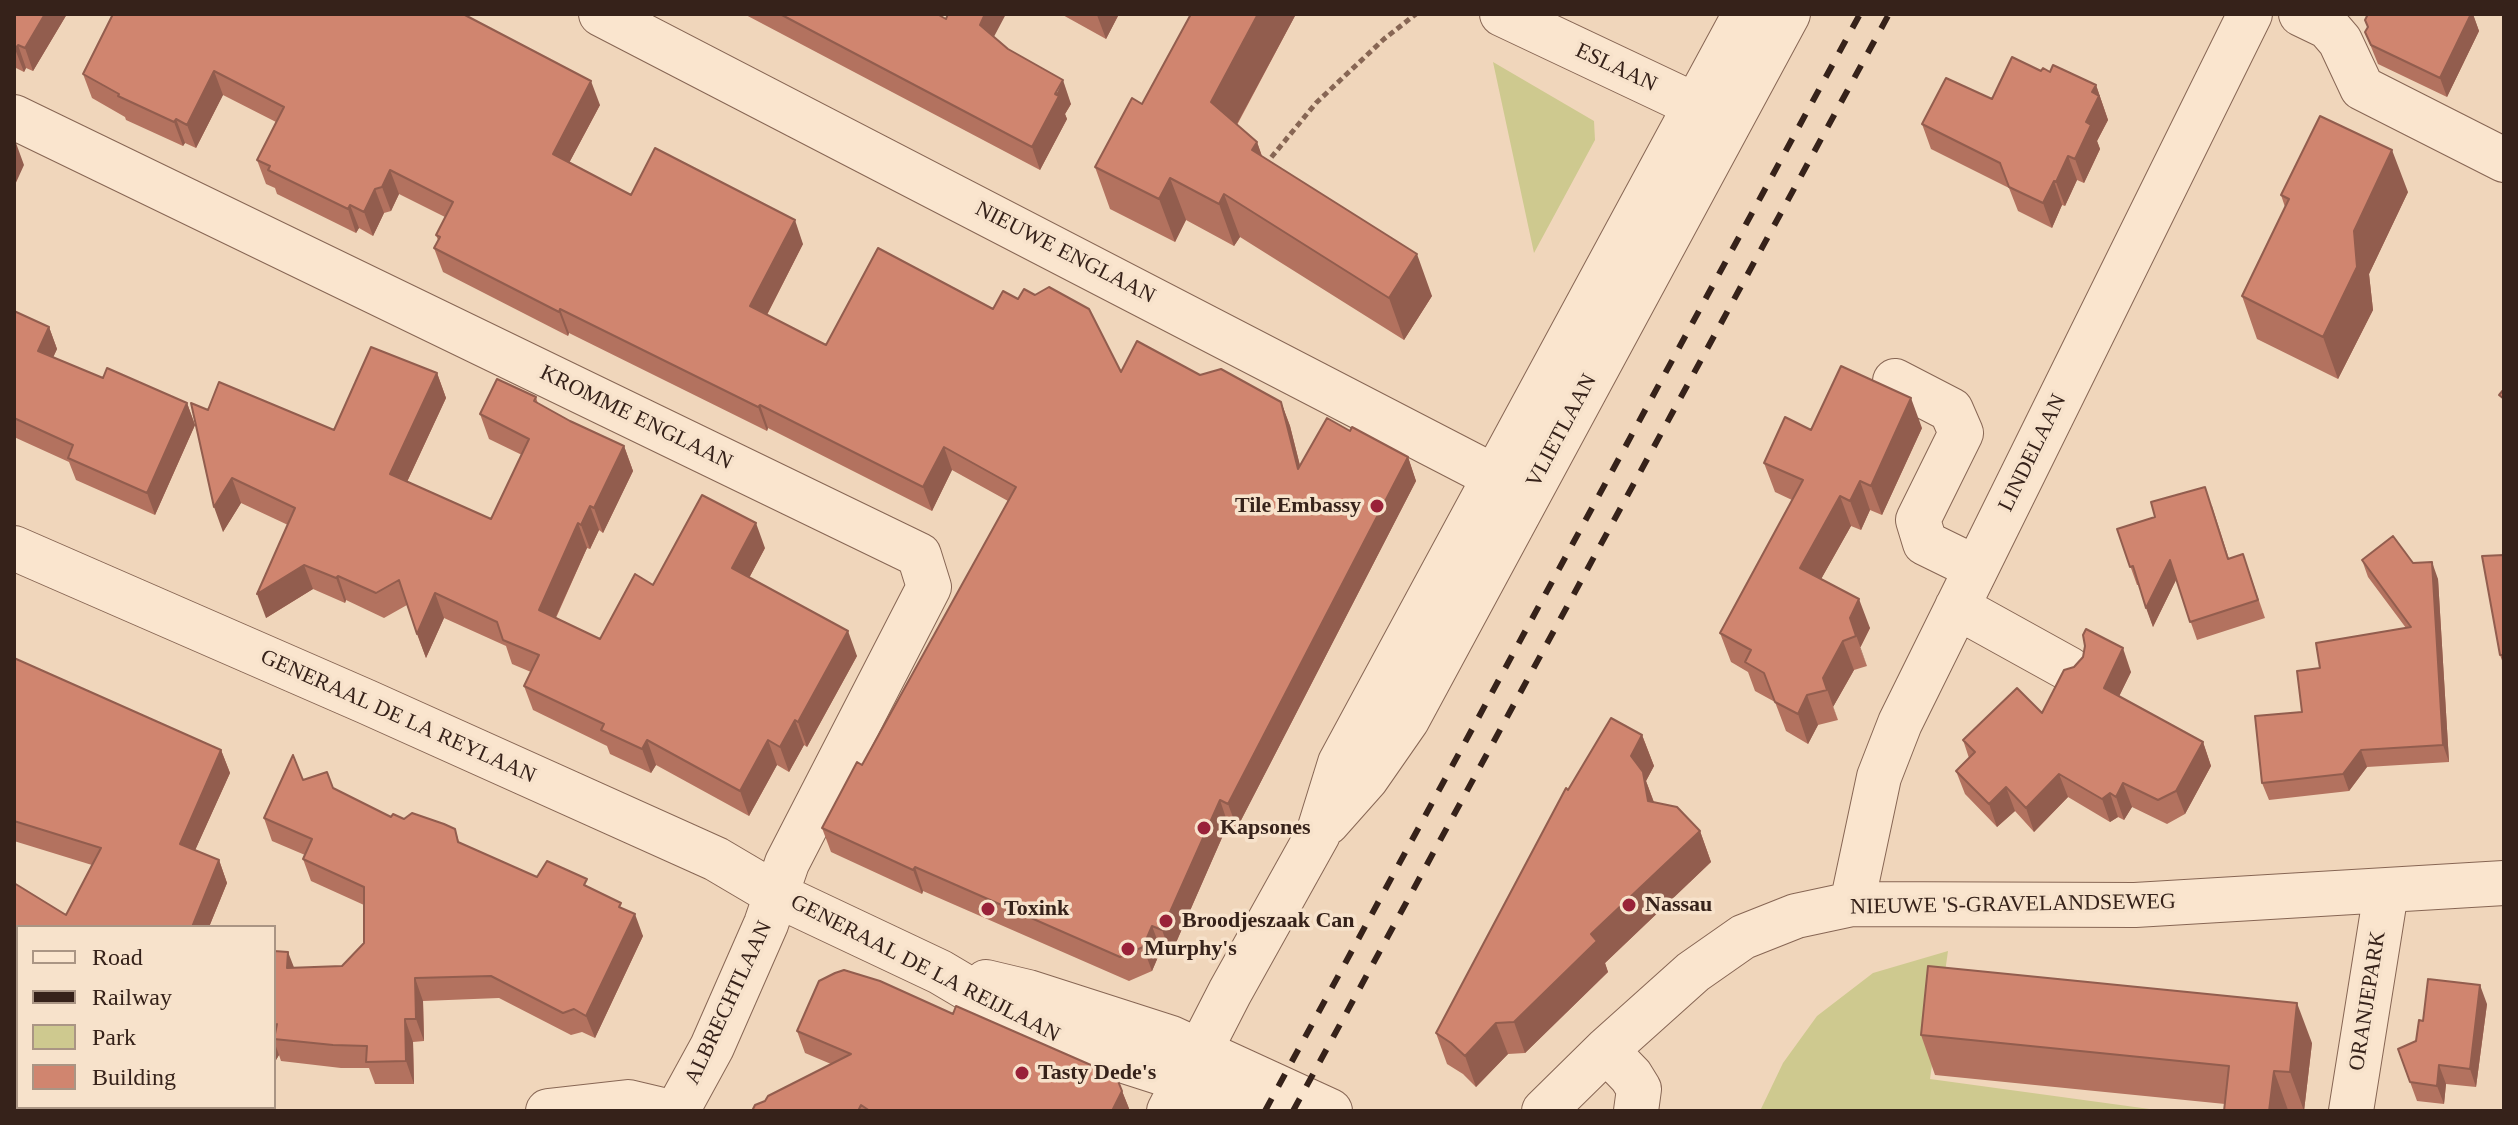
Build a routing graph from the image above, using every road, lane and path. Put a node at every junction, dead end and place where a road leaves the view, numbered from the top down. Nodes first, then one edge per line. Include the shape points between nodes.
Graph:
1 (601, 14) edge
2 (1416, 14) edge
3 (1502, 14) edge
4 (1745, 14) edge
5 (1788, 14) edge
6 (2250, 14) edge
7 (2321, 18) edge
8 (1713, 114) junction
9 (14, 117) edge
10 (2504, 160) edge
11 (1256, 175) edge
12 (1895, 381) dead end
13 (1511, 484) junction
14 (14, 548) edge
15 (1976, 568) junction
16 (1957, 607) junction
17 (2069, 669) edge
18 (2504, 883) edge
19 (2386, 892) junction
20 (777, 894) junction
21 (1852, 904) junction
22 (1606, 1050) junction
23 (1184, 1081) edge
24 (548, 1111) edge
25 (666, 1111) edge
26 (677, 1111) edge
27 (1252, 1111) edge
28 (1330, 1111) edge
29 (1544, 1111) edge
30 (1636, 1111) edge
31 (2351, 1111) edge

1 - 13 street, NIEUWE ENGLAAN
2 - 11 path via 1316,103
3 - 8 street, ESLAAN
4 - 8 street, VLIETLAAN
5 - 8 street, VLIETLAAN
6 - 15 street, LINDELAAN
7 - 10 street via 2340,41 2362,88
8 - 13 street, VLIETLAAN
9 - 20 street, KROMME ENGLAAN via 919,555 929,587
12 - 15 street via 1951,410 1961,433 1918,520 1925,543
13 - 23 street, VLIETLAAN via 1340,763 1318,834
14 - 20 street, GENERAAL DE LA REYLAAN via 716,859
15 - 16 street, LINDELAAN
16 - 17 street
16 - 21 street, LINDELAAN via 1879,777
18 - 19 street, NIEUWE 'S-GRAVELANDSEWEG
19 - 21 street, NIEUWE 'S-GRAVELANDSEWEG via 2135,905
19 - 31 street, ORANJEPARK
20 - 23 street, GENERAAL DE LA REIJLAAN via 940,972 1028,992 1171,1038
20 - 26 street, ALBRECHTLAAN via 712,1047
21 - 22 street, NIEUWE 'S-GRAVELANDSEWEG via 1796,916 1743,937 1693,972
22 - 29 street, NIEUWE 'S-GRAVELANDSEWEG
22 - 30 street via 1639,1089
23 - 27 street
23 - 28 street
24 - 25 street via 628,1102

